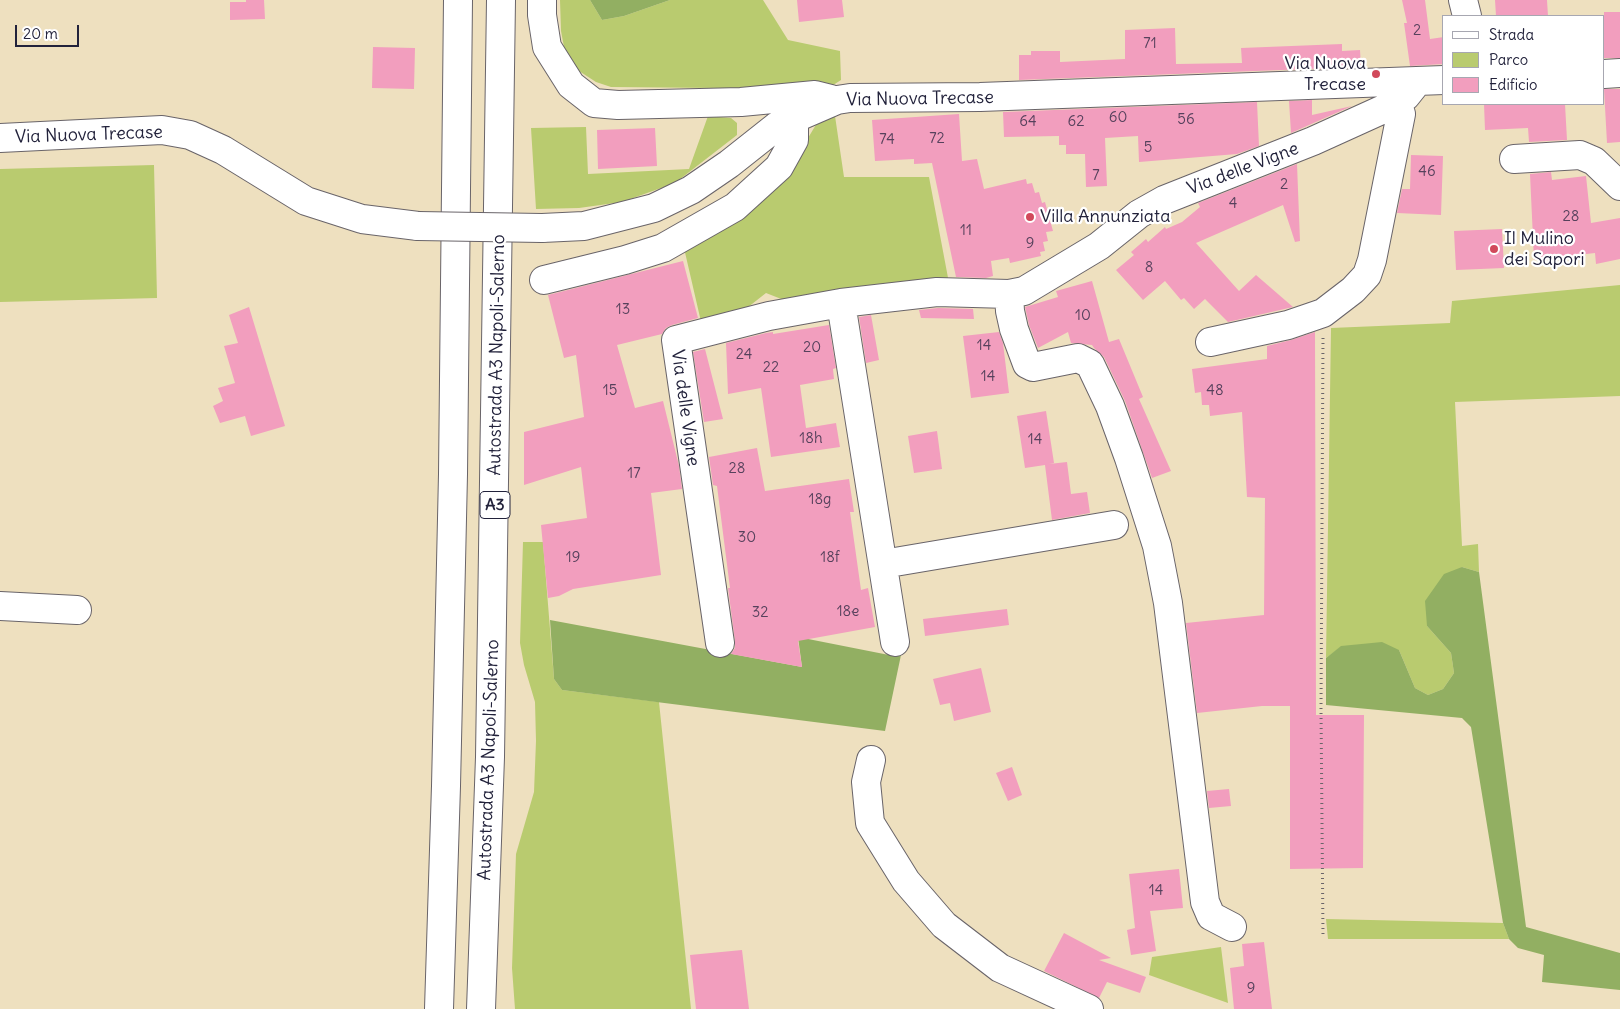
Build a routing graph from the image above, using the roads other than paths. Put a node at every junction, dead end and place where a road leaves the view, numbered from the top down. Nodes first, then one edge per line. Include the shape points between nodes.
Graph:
1 (458, 0) edge
2 (501, 0) edge
3 (542, 0) edge
4 (1463, 0) edge
5 (1467, 15) edge
6 (1620, 73) edge
7 (1605, 74) edge
8 (1431, 81) edge
9 (837, 100) junction
10 (751, 101) junction
11 (1397, 102) junction
12 (778, 127) junction
13 (0, 138) edge
14 (1514, 160) dead end
15 (1620, 186) edge
16 (544, 280) dead end
17 (1009, 294) junction
18 (841, 303) junction
19 (1210, 342) dead end
20 (1114, 525) dead end
21 (883, 564) junction
22 (0, 606) edge
23 (77, 610) dead end
24 (895, 642) dead end
25 (720, 643) dead end
26 (871, 760) dead end
27 (1232, 927) dead end
28 (439, 1009) edge
29 (481, 1009) edge
30 (1089, 1009) edge

1 - 28 main road via 453,484
2 - 29 main road, Autostrada A3 Napoli-Salerno / A3 via 490,757
3 - 10 main road via 547,47 571,85 594,103
4 - 5 main road
6 - 7 main road
8 - 9 main road, Via Nuova Trecase
8 - 11 main road, Via delle Vigne
9 - 10 main road via 815,95
9 - 12 main road, Via Nuova Trecase
10 - 12 main road via 751,112
11 - 17 main road, Via delle Vigne via 1314,141 1164,200 1139,214 1099,246 1024,291
11 - 19 main road via 1401,114 1367,275 1323,313 1288,325
12 - 13 main road, Via Nuova Trecase, bridge via 690,190 654,208 584,226 542,228 418,226 362,220 306,201 223,150 190,134 162,130
12 - 16 main road via 794,140 779,167 735,207 663,248
14 - 15 main road via 1580,155 1594,161
17 - 18 main road, Via delle Vigne via 937,292
17 - 27 main road via 1014,329 1027,364 1033,367 1078,358 1090,364 1130,458 1157,546 1168,603 1205,902 1211,916
18 - 21 main road
18 - 25 main road, Via delle Vigne via 769,316 676,340
20 - 21 main road
21 - 24 main road
22 - 23 main road
26 - 30 main road via 866,782 870,823 906,881 944,925 1000,968

